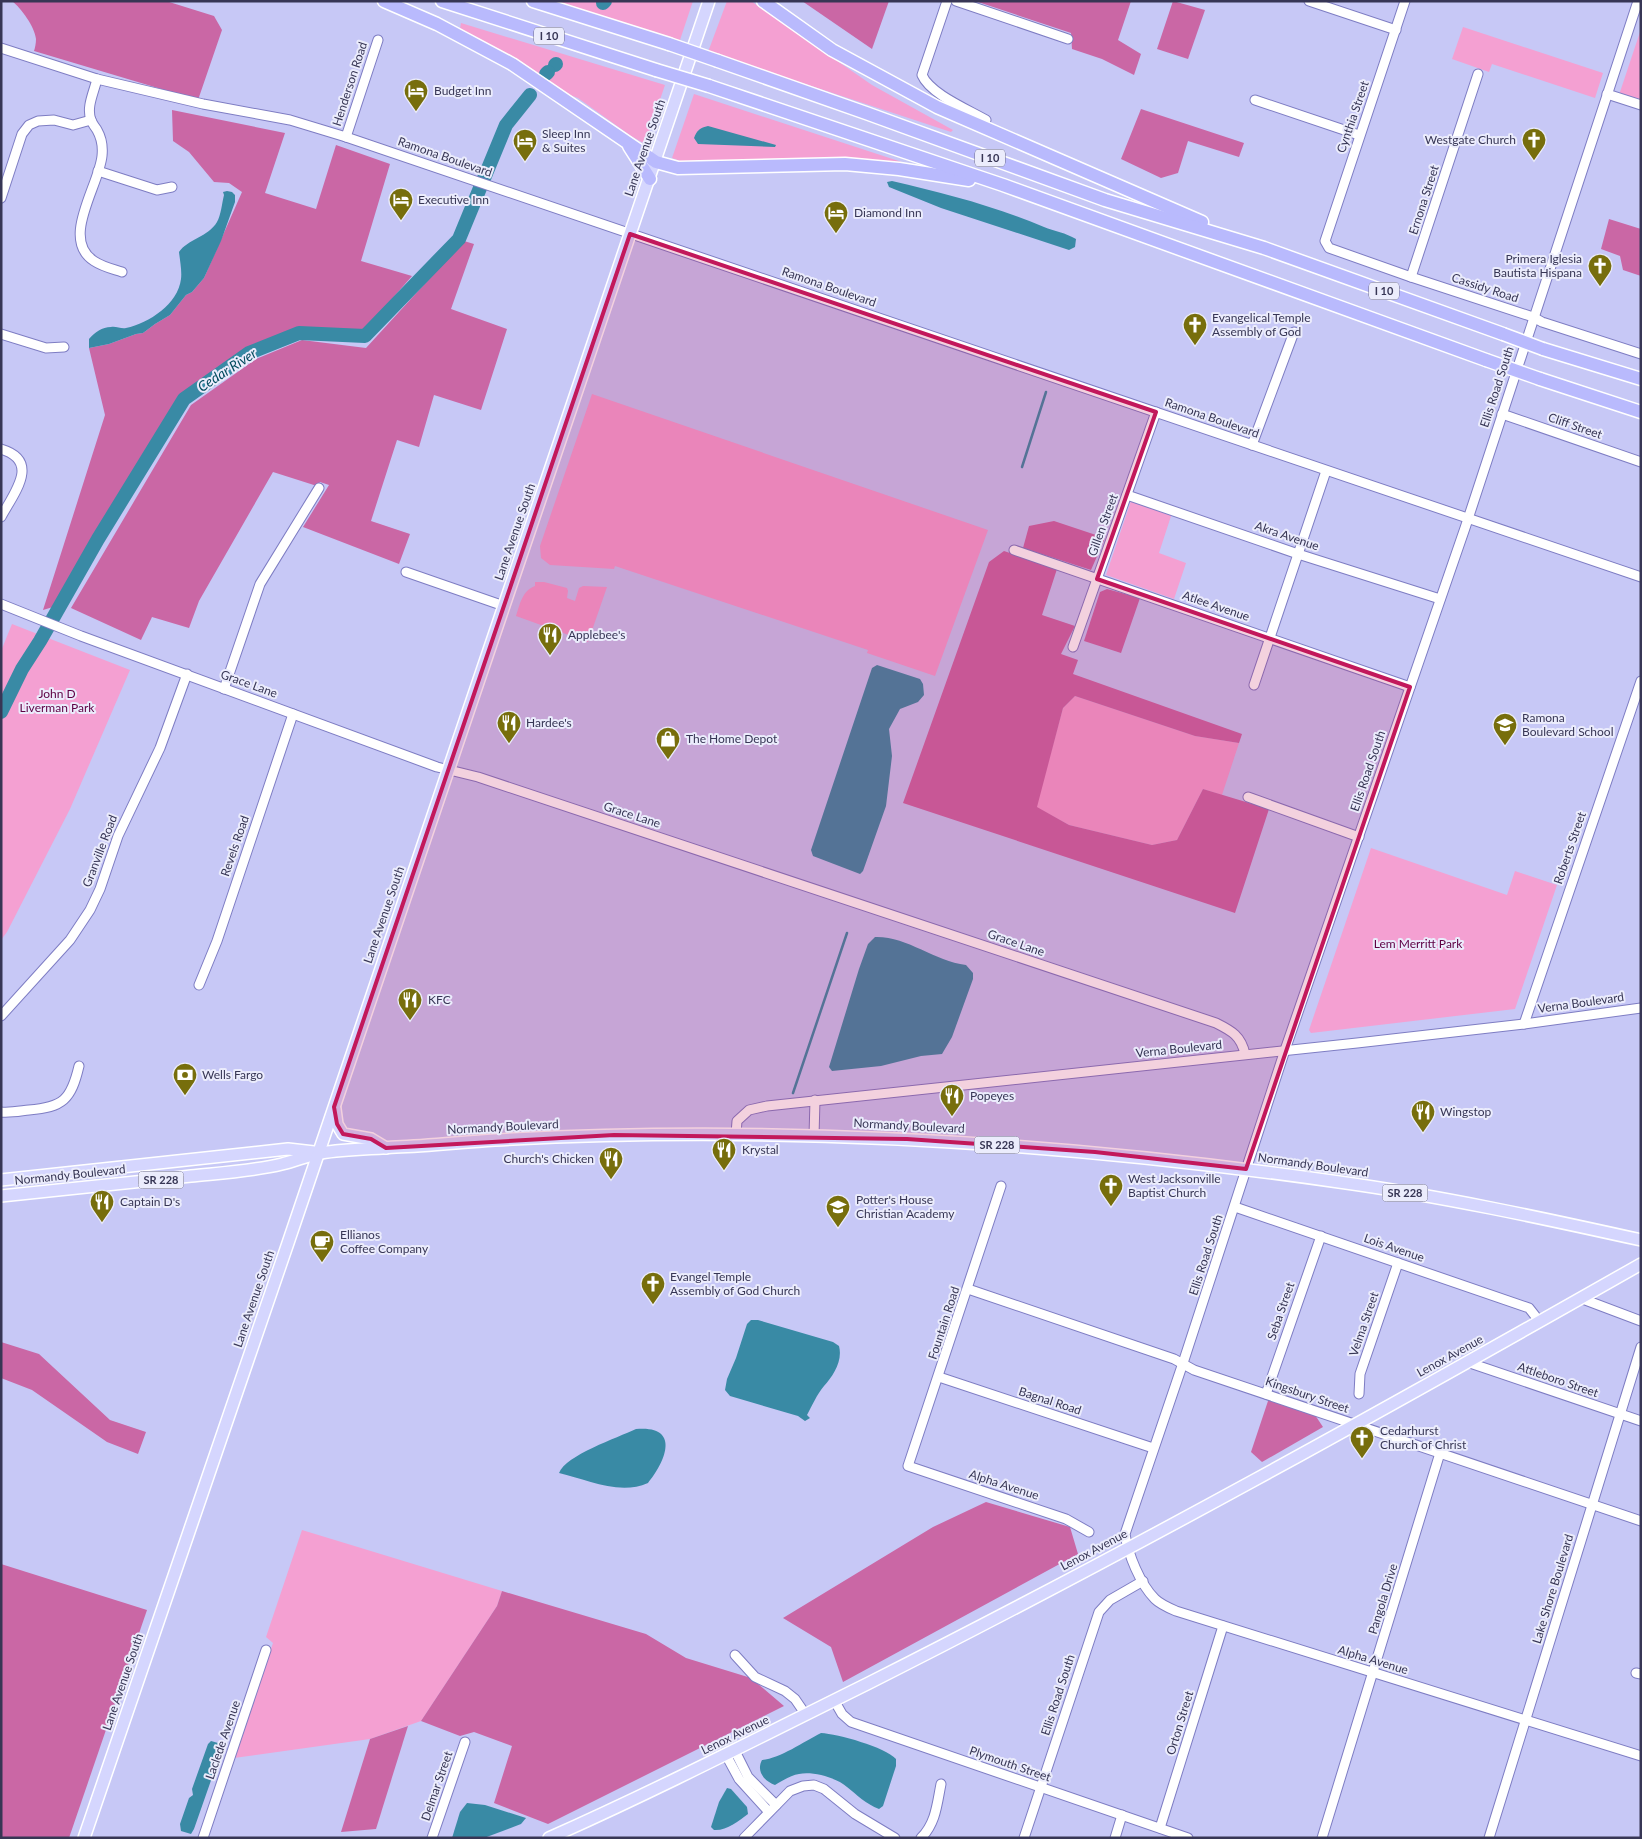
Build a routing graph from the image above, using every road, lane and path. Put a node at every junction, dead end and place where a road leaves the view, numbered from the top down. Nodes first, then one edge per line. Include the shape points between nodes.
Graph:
1 (384, 1) edge
2 (442, 1) edge
3 (533, 1) edge
4 (709, 1) edge
5 (763, 1) edge
6 (946, 1) edge
7 (956, 1) edge
8 (1309, 1) edge
9 (1405, 1) edge
10 (1638, 1) edge
11 (1638, 13) edge
12 (1396, 30) junction
13 (1068, 39) dead end
14 (378, 40) dead end
15 (1, 48) edge
16 (1478, 74) dead end
17 (97, 79) junction
18 (1607, 94) junction
19 (1254, 100) dead end
20 (1641, 105) edge
21 (91, 120) junction
22 (986, 120) dead end
23 (1359, 135) junction
24 (346, 137) junction
25 (626, 142) junction
26 (656, 162) junction
27 (98, 172) junction
28 (650, 179) junction
29 (1003, 185) junction
30 (172, 187) dead end
31 (1, 198) edge
32 (630, 234) junction
33 (1325, 241) joint
34 (1264, 248) junction
35 (122, 272) dead end
36 (1412, 277) junction
37 (1533, 317) junction
38 (1294, 332) dead end
39 (1, 334) edge
40 (64, 347) dead end
41 (1641, 354) edge
42 (1641, 379) edge
43 (1156, 412) junction
44 (1641, 412) edge
45 (1502, 414) junction
46 (1252, 445) junction
47 (1, 449) edge
48 (1641, 462) edge
49 (1326, 471) junction
50 (319, 488) dead end
51 (1127, 495) junction
52 (1, 517) edge
53 (1467, 518) junction
54 (1014, 550) dead end
55 (1298, 554) junction
56 (406, 572) dead end
57 (1641, 577) edge
58 (1097, 579) junction
59 (1440, 599) junction
60 (1, 604) edge
61 (504, 606) junction
62 (1269, 637) junction
63 (1073, 647) dead end
64 (187, 674) junction
65 (1641, 681) edge
66 (1254, 685) dead end
67 (1410, 686) junction
68 (224, 689) junction
69 (293, 714) junction
70 (448, 770) junction
71 (1248, 798) dead end
72 (1358, 837) junction
73 (199, 985) dead end
74 (1641, 1008) edge
75 (1, 1016) edge
76 (1524, 1024) junction
77 (1285, 1050) junction
78 (1245, 1054) junction
79 (80, 1066) dead end
80 (815, 1100) junction
81 (334, 1107) junction
82 (1, 1112) edge
83 (736, 1134) junction
84 (814, 1136) junction
85 (386, 1148) junction
86 (318, 1153) junction
87 (1246, 1169) junction
88 (1, 1180) edge
89 (1002, 1186) dead end
90 (1, 1196) edge
91 (1235, 1207) junction
92 (1321, 1236) junction
93 (1641, 1240) edge
94 (1398, 1263) junction
95 (1641, 1264) edge
96 (968, 1289) junction
97 (1580, 1298) junction
98 (1641, 1321) edge
99 (1540, 1322) junction
100 (1641, 1347) edge
101 (1467, 1362) junction
102 (1183, 1363) junction
103 (939, 1377) junction
104 (1266, 1394) junction
105 (1359, 1394) dead end
106 (1620, 1414) junction
107 (1641, 1421) edge
108 (1353, 1424) junction
109 (1153, 1448) junction
110 (1440, 1454) junction
111 (908, 1466) joint
112 (1592, 1505) junction
113 (1641, 1521) edge
114 (1089, 1532) dead end
115 (1127, 1549) junction
116 (1143, 1581) junction
117 (1223, 1626) junction
118 (266, 1650) dead end
119 (735, 1655) dead end
120 (1373, 1673) junction
121 (834, 1700) junction
122 (806, 1715) junction
123 (1526, 1719) junction
124 (466, 1742) dead end
125 (731, 1753) junction
126 (1641, 1756) edge
127 (941, 1784) dead end
128 (1041, 1787) junction
129 (772, 1809) junction
130 (1122, 1815) junction
131 (1160, 1828) junction
132 (84, 1838) edge
133 (203, 1838) edge
134 (432, 1838) edge
135 (549, 1838) edge
136 (744, 1838) edge
137 (895, 1838) edge
138 (921, 1838) edge
139 (1024, 1838) edge
140 (1115, 1838) edge
141 (1188, 1838) edge
142 (1322, 1838) edge
143 (1489, 1838) edge

1 - 25 highway via 437,24 512,64
2 - 29 highway, I 10, bridge
3 - 34 highway, I 10, bridge via 718,61 1105,200
4 - 26 main road, Lane Avenue South
5 - 34 highway via 832,50 937,107
6 - 22 street via 922,75 934,90
7 - 13 street
8 - 12 street
9 - 12 street, Cynthia Street
10 - 11 street, Ellis Road South
11 - 18 street, Ellis Road South
12 - 23 street, Cynthia Street
14 - 24 street, Henderson Road
15 - 17 street, Ramona Boulevard
16 - 36 street, Ernona Street
17 - 21 street via 90,102
17 - 24 street, Ramona Boulevard via 290,120
18 - 20 street
18 - 37 street, Ellis Road South
19 - 23 street
21 - 27 street via 102,142
21 - 31 street via 73,125 47,119 29,126 22,134
23 - 33 street, Cynthia Street
24 - 32 street, Ramona Boulevard
25 - 26 highway
25 - 28 highway
26 - 28 main road, Lane Avenue South
26 - 29 highway via 678,168 845,164
27 - 30 street via 157,190
27 - 35 street via 80,226 80,240 83,251 92,260
28 - 32 main road, Lane Avenue South
29 - 44 highway, I 10, bridge via 1486,360
32 - 43 street, Ramona Boulevard
32 - 61 main road, Lane Avenue South
33 - 36 street, Cassidy Road via 1333,250
34 - 42 highway, I 10, bridge via 1543,349
36 - 37 street, Cassidy Road
37 - 41 street, Cassidy Road
37 - 45 street, Ellis Road South
38 - 46 street
39 - 40 street via 46,348
43 - 46 street, Ramona Boulevard
43 - 51 street, Gillen Street
45 - 48 street, Cliff Street
45 - 53 street, Ellis Road South
46 - 49 street, Ramona Boulevard
47 - 52 street via 17,456 22,463 19,484
49 - 53 street, Ramona Boulevard
49 - 55 street
50 - 68 street via 260,584
51 - 55 street, Akra Avenue
51 - 58 street, Gillen Street
53 - 57 street, Ramona Boulevard
53 - 59 street, Ellis Road South
54 - 58 street, Atlee Avenue
55 - 59 street, Akra Avenue
55 - 62 street
56 - 61 street
58 - 62 street, Atlee Avenue
58 - 63 street, Gillen Street
59 - 67 street, Ellis Road South
60 - 64 street, Grace Lane
61 - 70 main road, Lane Avenue South
62 - 66 street
62 - 67 street, Atlee Avenue
64 - 68 street, Grace Lane
64 - 75 street, Granville Road via 158,754 118,836 90,910 70,940
65 - 76 street, Roberts Street
67 - 72 street, Ellis Road South
68 - 69 street, Grace Lane
69 - 70 street, Grace Lane
69 - 73 street, Revels Road
70 - 78 street, Grace Lane via 478,777 1216,1023 1238,1036
70 - 81 main road, Lane Avenue South
71 - 72 street
72 - 77 street, Ellis Road South
74 - 76 street, Verna Boulevard
76 - 77 street, Verna Boulevard
77 - 78 street, Verna Boulevard
77 - 87 street, Ellis Road South
78 - 80 street, Verna Boulevard
79 - 82 street via 69,1095 61,1102 49,1108
80 - 83 street, Verna Boulevard via 749,1110 737,1121
80 - 84 street
81 - 85 main road via 337,1124 343,1134 372,1139
81 - 86 main road, Lane Avenue South
83 - 84 main road, Normandy Boulevard / SR 228
83 - 85 main road, Normandy Boulevard / SR 228 via 614,1135
84 - 87 main road, Normandy Boulevard / SR 228 via 1053,1149
85 - 86 main road, Normandy Boulevard / SR 228
86 - 88 main road, Normandy Boulevard / SR 228 via 288,1148
86 - 90 main road, Normandy Boulevard / SR 228 via 283,1164
86 - 132 main road, Lane Avenue South
87 - 91 street, Ellis Road South
87 - 93 main road, Normandy Boulevard / SR 228 via 1398,1192
89 - 96 street, Fountain Road
91 - 92 street, Lois Avenue
91 - 102 street, Ellis Road South
92 - 94 street, Lois Avenue
92 - 104 street, Seba Street
94 - 99 street, Lois Avenue via 1528,1308
94 - 105 street, Velma Street via 1360,1374
95 - 97 main road, Lenox Avenue
96 - 102 street, Kingsbury Street
96 - 103 street, Fountain Road
97 - 98 street
97 - 99 main road, Lenox Avenue
99 - 101 main road, Lenox Avenue
100 - 106 street, Lake Shore Boulevard
101 - 106 street, Attleboro Street
101 - 108 main road, Lenox Avenue
102 - 104 street, Kingsbury Street via 1194,1370
102 - 109 street, Ellis Road South
103 - 109 street, Bagnal Road
103 - 111 street, Fountain Road
104 - 108 street, Kingsbury Street
106 - 107 street, Attleboro Street
106 - 112 street, Lake Shore Boulevard
108 - 110 street, Kingsbury Street
108 - 115 main road, Lenox Avenue
109 - 115 street, Ellis Road South via 1125,1534
110 - 112 street, Kingsbury Street
110 - 120 street, Pangola Drive
111 - 114 street, Alpha Avenue via 1066,1519
112 - 113 street, Kingsbury Street
112 - 123 street, Lake Shore Boulevard
115 - 116 street, Alpha Avenue
115 - 121 main road, Lenox Avenue
116 - 117 street, Alpha Avenue via 1155,1599 1168,1607
116 - 128 street, Ellis Road South via 1110,1600 1099,1612
117 - 120 street, Alpha Avenue
117 - 131 street, Orton Street
118 - 133 street, Laclede Avenue
119 - 122 street via 755,1677 785,1690
120 - 123 street, Alpha Avenue
120 - 142 street, Pangola Drive
121 - 122 main road, Lenox Avenue
121 - 128 street, Plymouth Street via 851,1722
122 - 125 main road, Lenox Avenue
123 - 126 street, Alpha Avenue
123 - 143 street, Lake Shore Boulevard
124 - 134 street, Delmar Street
125 - 129 street
125 - 135 main road, Lenox Avenue
127 - 138 street via 935,1817
128 - 130 street, Plymouth Street
128 - 139 street, Ellis Road South
129 - 136 street
129 - 137 street via 795,1788 814,1785
130 - 131 street, Plymouth Street
130 - 140 street
131 - 141 street, Plymouth Street

